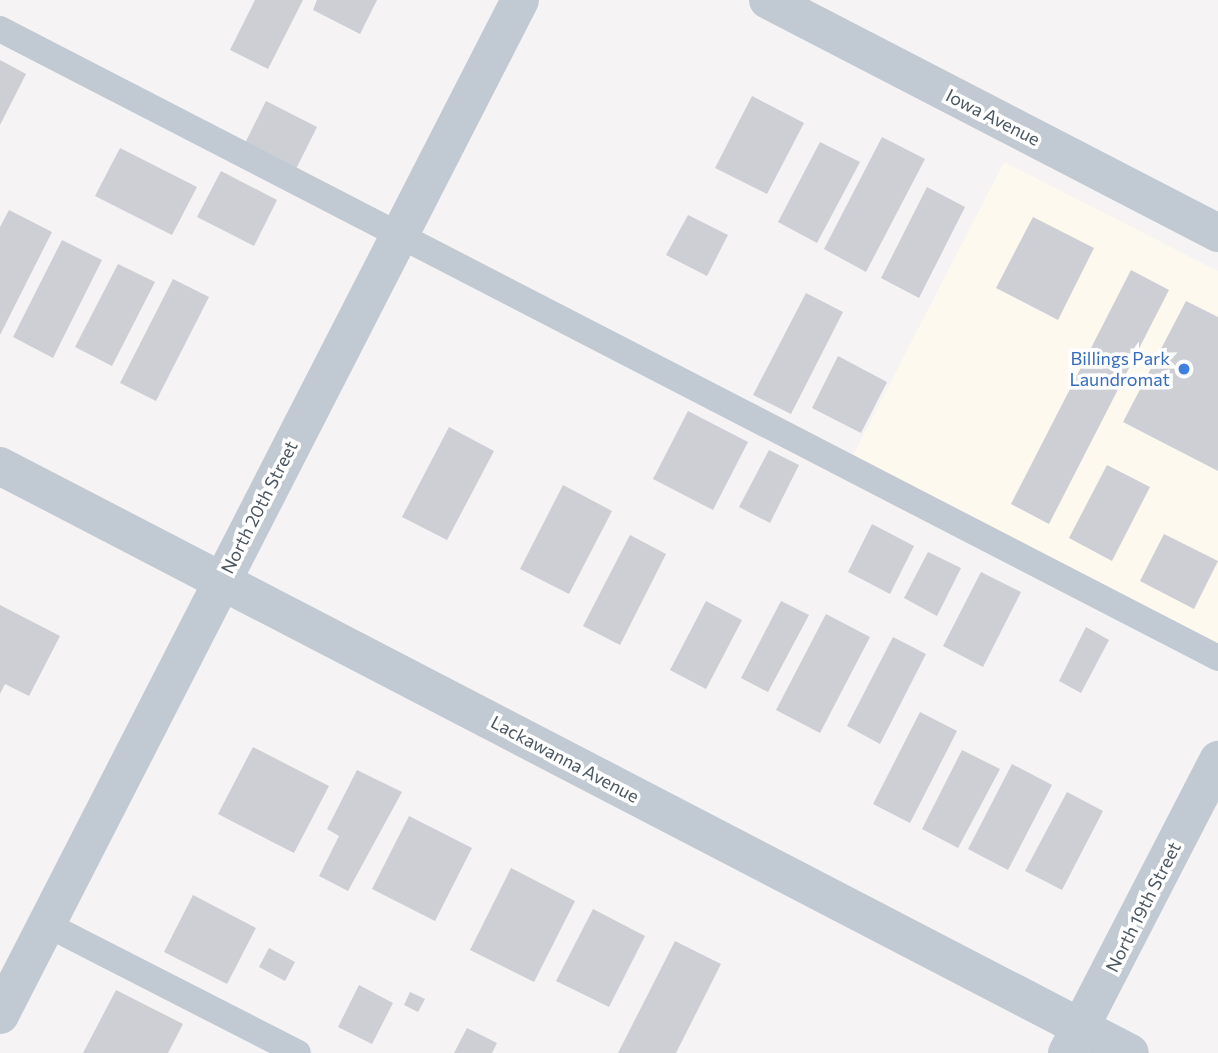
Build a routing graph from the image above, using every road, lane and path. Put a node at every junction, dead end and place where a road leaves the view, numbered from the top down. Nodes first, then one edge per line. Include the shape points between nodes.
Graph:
1 (520, 0) edge
2 (768, 0) edge
3 (0, 29) edge
4 (1218, 233) edge
5 (398, 236) junction
6 (0, 466) edge
7 (222, 580) junction
8 (1218, 658) edge
9 (1218, 760) edge
10 (46, 925) junction
11 (0, 1015) edge
12 (1074, 1040) edge
13 (298, 1053) edge
14 (1130, 1053) edge

1 - 5 street, North 20th Street
2 - 4 street, Iowa Avenue
3 - 5 lane
5 - 7 street, North 20th Street
5 - 8 lane
6 - 7 street, Lackawanna Avenue
7 - 10 street, North 20th Street
7 - 12 street, Lackawanna Avenue
9 - 12 street, North 19th Street
10 - 11 street, North 20th Street
10 - 13 lane
12 - 14 street, Lackawanna Avenue

